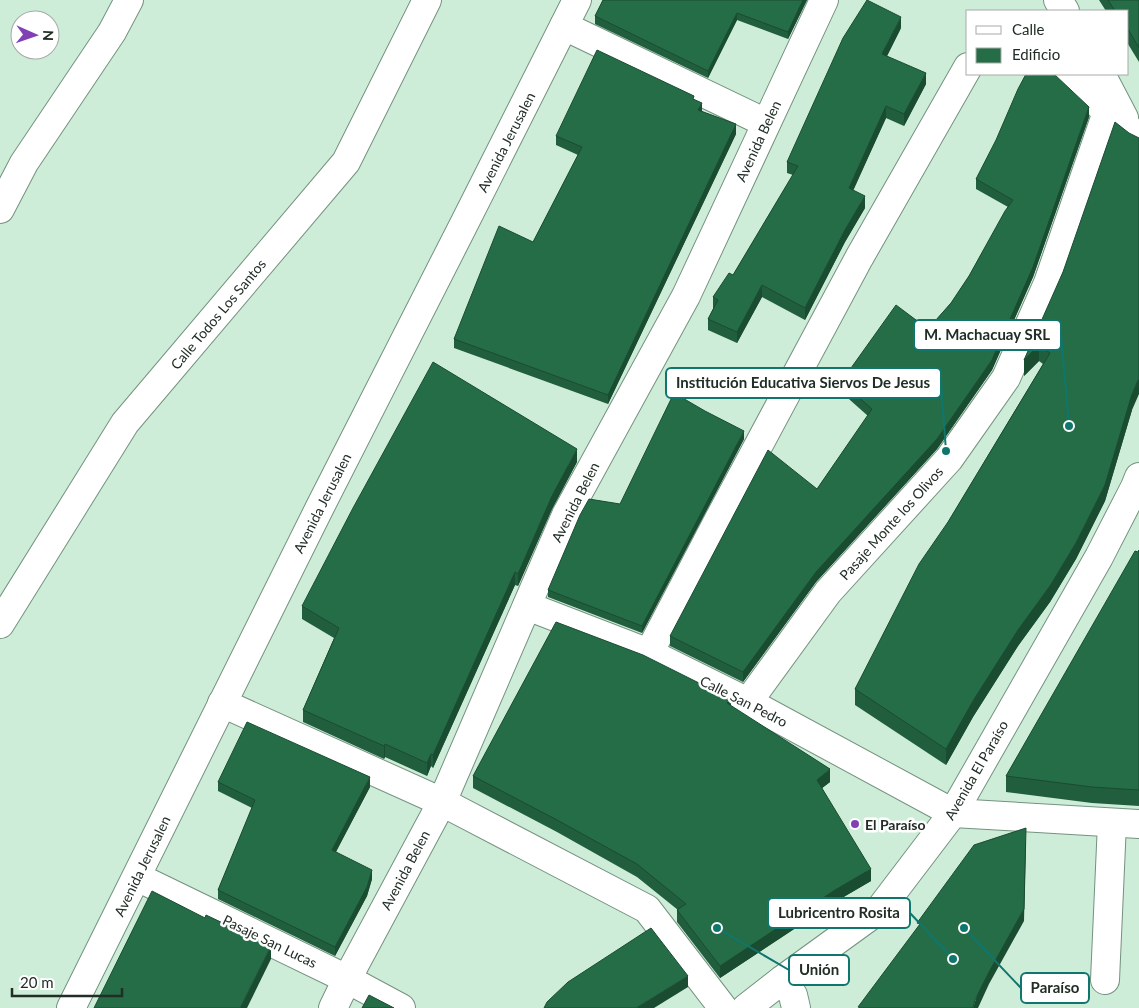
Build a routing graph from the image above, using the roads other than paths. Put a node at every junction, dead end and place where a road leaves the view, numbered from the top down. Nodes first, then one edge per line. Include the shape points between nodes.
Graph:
1 (129, 0) edge
2 (427, 0) edge
3 (578, 0) edge
4 (824, 0) edge
5 (564, 26) junction
6 (966, 71) edge
7 (1067, 75) edge
8 (1102, 75) edge
9 (1107, 112) junction
10 (766, 123) junction
11 (1134, 133) edge
12 (0, 209) edge
13 (1139, 477) edge
14 (527, 606) junction
15 (0, 624) edge
16 (650, 653) junction
17 (748, 702) junction
18 (222, 703) junction
19 (442, 802) junction
20 (953, 813) junction
21 (1112, 822) junction
22 (1139, 824) edge
23 (137, 876) junction
24 (347, 979) junction
25 (782, 980) junction
26 (1105, 980) dead end
27 (71, 1008) edge
28 (333, 1008) edge
29 (401, 1008) edge
30 (723, 1008) edge
31 (746, 1008) edge
32 (796, 1008) edge

1 - 12 street via 112,32 24,163
2 - 15 street, Calle Todos Los Santos via 346,162 125,423
3 - 5 street, Avenida Jerusalen
4 - 10 street, Avenida Belen
5 - 10 street
5 - 18 street, Avenida Jerusalen
6 - 16 street via 855,266
7 - 9 street
8 - 11 street
9 - 11 street
9 - 17 street, Pasaje Monte los Olivos via 1048,284 1006,378 949,458 828,592
10 - 14 street, Avenida Belen via 686,296 566,515
13 - 20 street, Avenida El Paraíso via 1099,557
14 - 16 street, Calle San Pedro
14 - 19 street, Avenida Belen
16 - 17 street, Calle San Pedro
17 - 20 street, Calle San Pedro
18 - 19 street
18 - 23 street, Avenida Jerusalen
19 - 24 street, Avenida Belen
19 - 30 street via 647,909
20 - 21 street
20 - 25 street, Avenida El Paraíso via 880,909
21 - 22 street
21 - 26 street
23 - 24 street, Pasaje San Lucas
23 - 27 street, Avenida Jerusalen
24 - 28 street, Avenida Belen
24 - 29 street, Pasaje San Lucas
25 - 31 street, Avenida El Paraíso
25 - 32 street via 793,995

